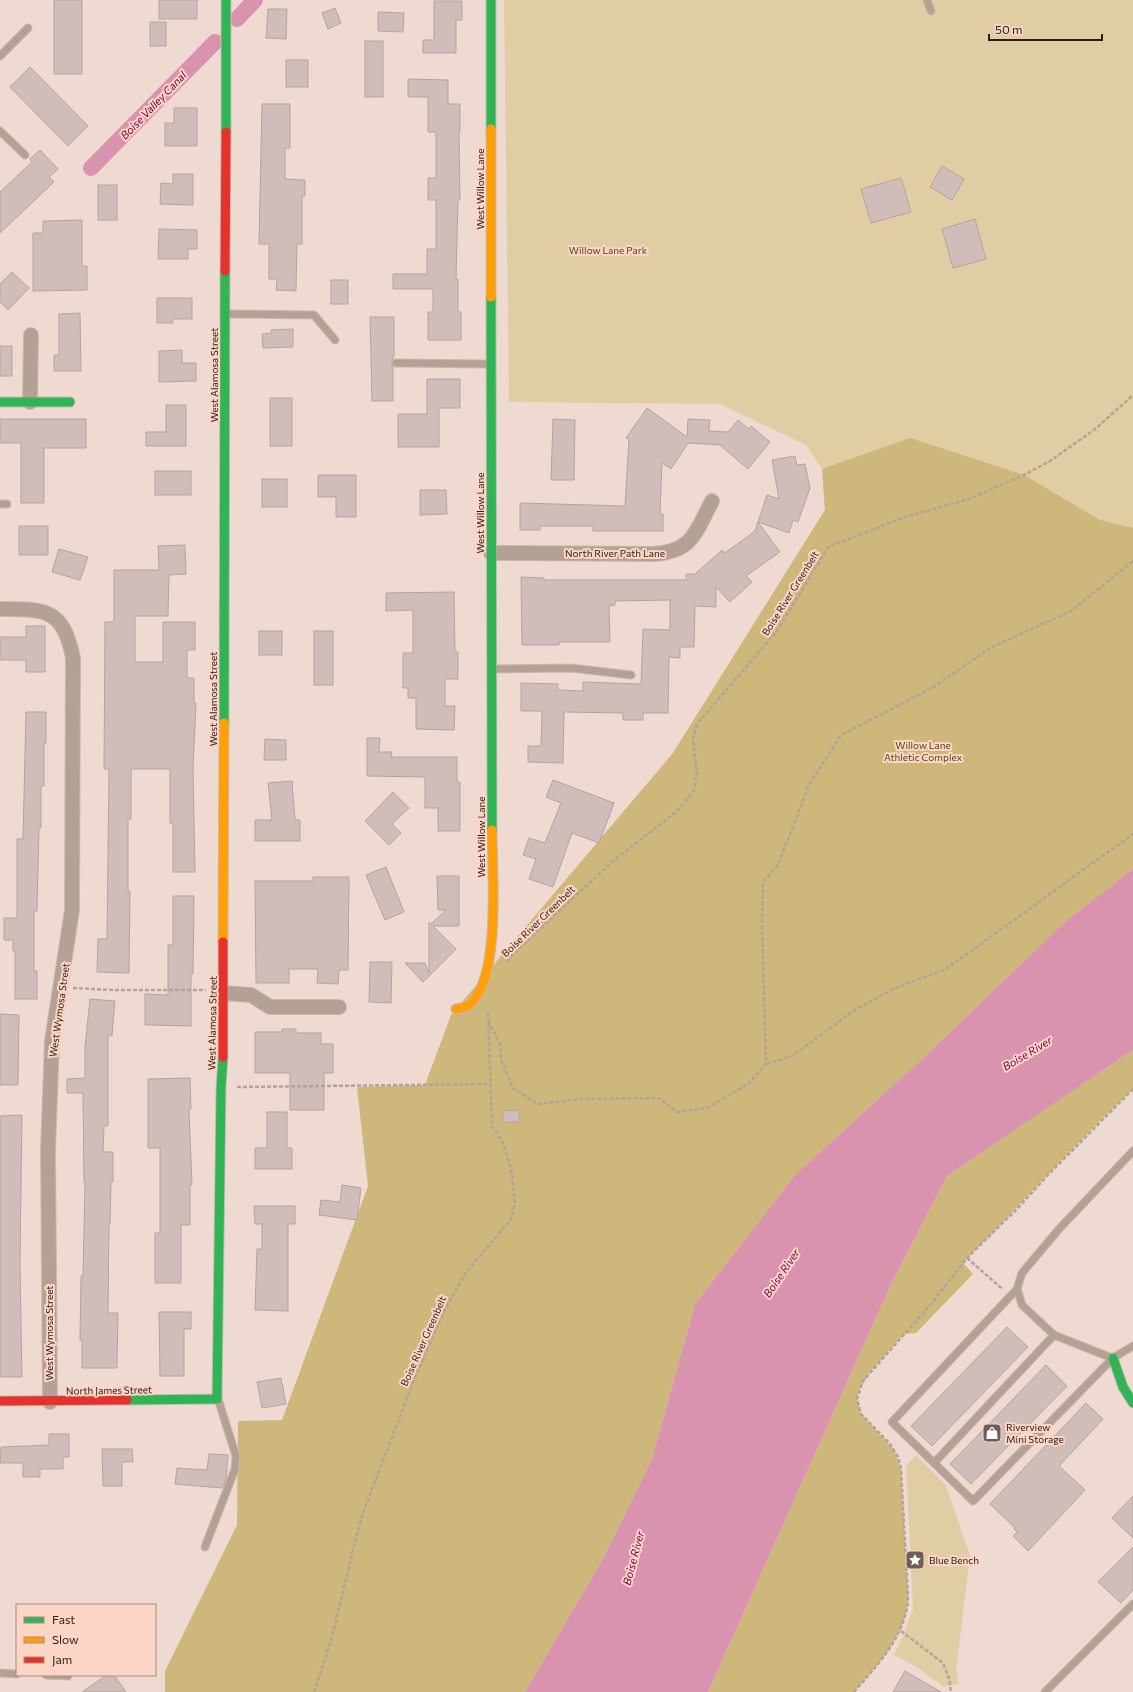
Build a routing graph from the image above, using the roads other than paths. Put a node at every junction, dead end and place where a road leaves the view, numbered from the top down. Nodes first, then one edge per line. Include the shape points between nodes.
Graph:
1 (226, 0) edge
2 (491, 0) edge
3 (927, 0) edge
4 (931, 11) dead end
5 (28, 28) dead end
6 (0, 56) edge
7 (0, 131) edge
8 (25, 155) dead end
9 (225, 314) junction
10 (31, 335) dead end
11 (335, 340) dead end
12 (396, 363) dead end
13 (492, 364) junction
14 (0, 402) edge
15 (30, 402) junction
16 (70, 402) dead end
17 (712, 501) dead end
18 (492, 553) junction
19 (0, 609) edge
20 (492, 669) junction
21 (631, 675) dead end
22 (224, 991) junction
23 (339, 1008) dead end
24 (456, 1009) dead end
25 (1133, 1151) edge
26 (1017, 1289) junction
27 (1054, 1335) junction
28 (1133, 1346) edge
29 (1113, 1358) junction
30 (218, 1399) junction
31 (0, 1401) edge
32 (50, 1402) junction
33 (1133, 1403) edge
34 (934, 1463) junction
35 (205, 1547) dead end
36 (1133, 1604) edge
37 (0, 1673) edge
38 (16, 1674) edge
39 (1045, 1692) edge

1 - 9 street, West Alamosa Street
2 - 13 street, West Willow Lane
3 - 4 lane
5 - 6 lane
7 - 8 lane
9 - 11 lane via 314,315
9 - 22 street, West Alamosa Street
10 - 15 street
12 - 13 lane
13 - 18 street, West Willow Lane
14 - 15 street
15 - 16 street
17 - 18 street, North River Path Lane via 693,536 684,546 670,552
18 - 20 street, West Willow Lane
19 - 32 street, West Wymosa Street via 44,612 59,621 68,637 73,658 72,910 52,1041 48,1149
20 - 21 lane via 571,668
20 - 24 street, West Willow Lane via 490,959 484,981 470,1005
22 - 23 street via 251,995 270,1007
22 - 30 street, West Alamosa Street
25 - 26 lane via 1059,1228 1022,1273
26 - 27 lane via 1022,1305
26 - 34 lane via 892,1422
27 - 29 lane
27 - 34 lane
28 - 29 lane
29 - 33 street via 1123,1387
29 - 34 lane via 973,1500
30 - 32 street, North James Street
30 - 35 lane via 236,1456 235,1469
31 - 32 street, North James Street
36 - 39 lane
37 - 38 lane

